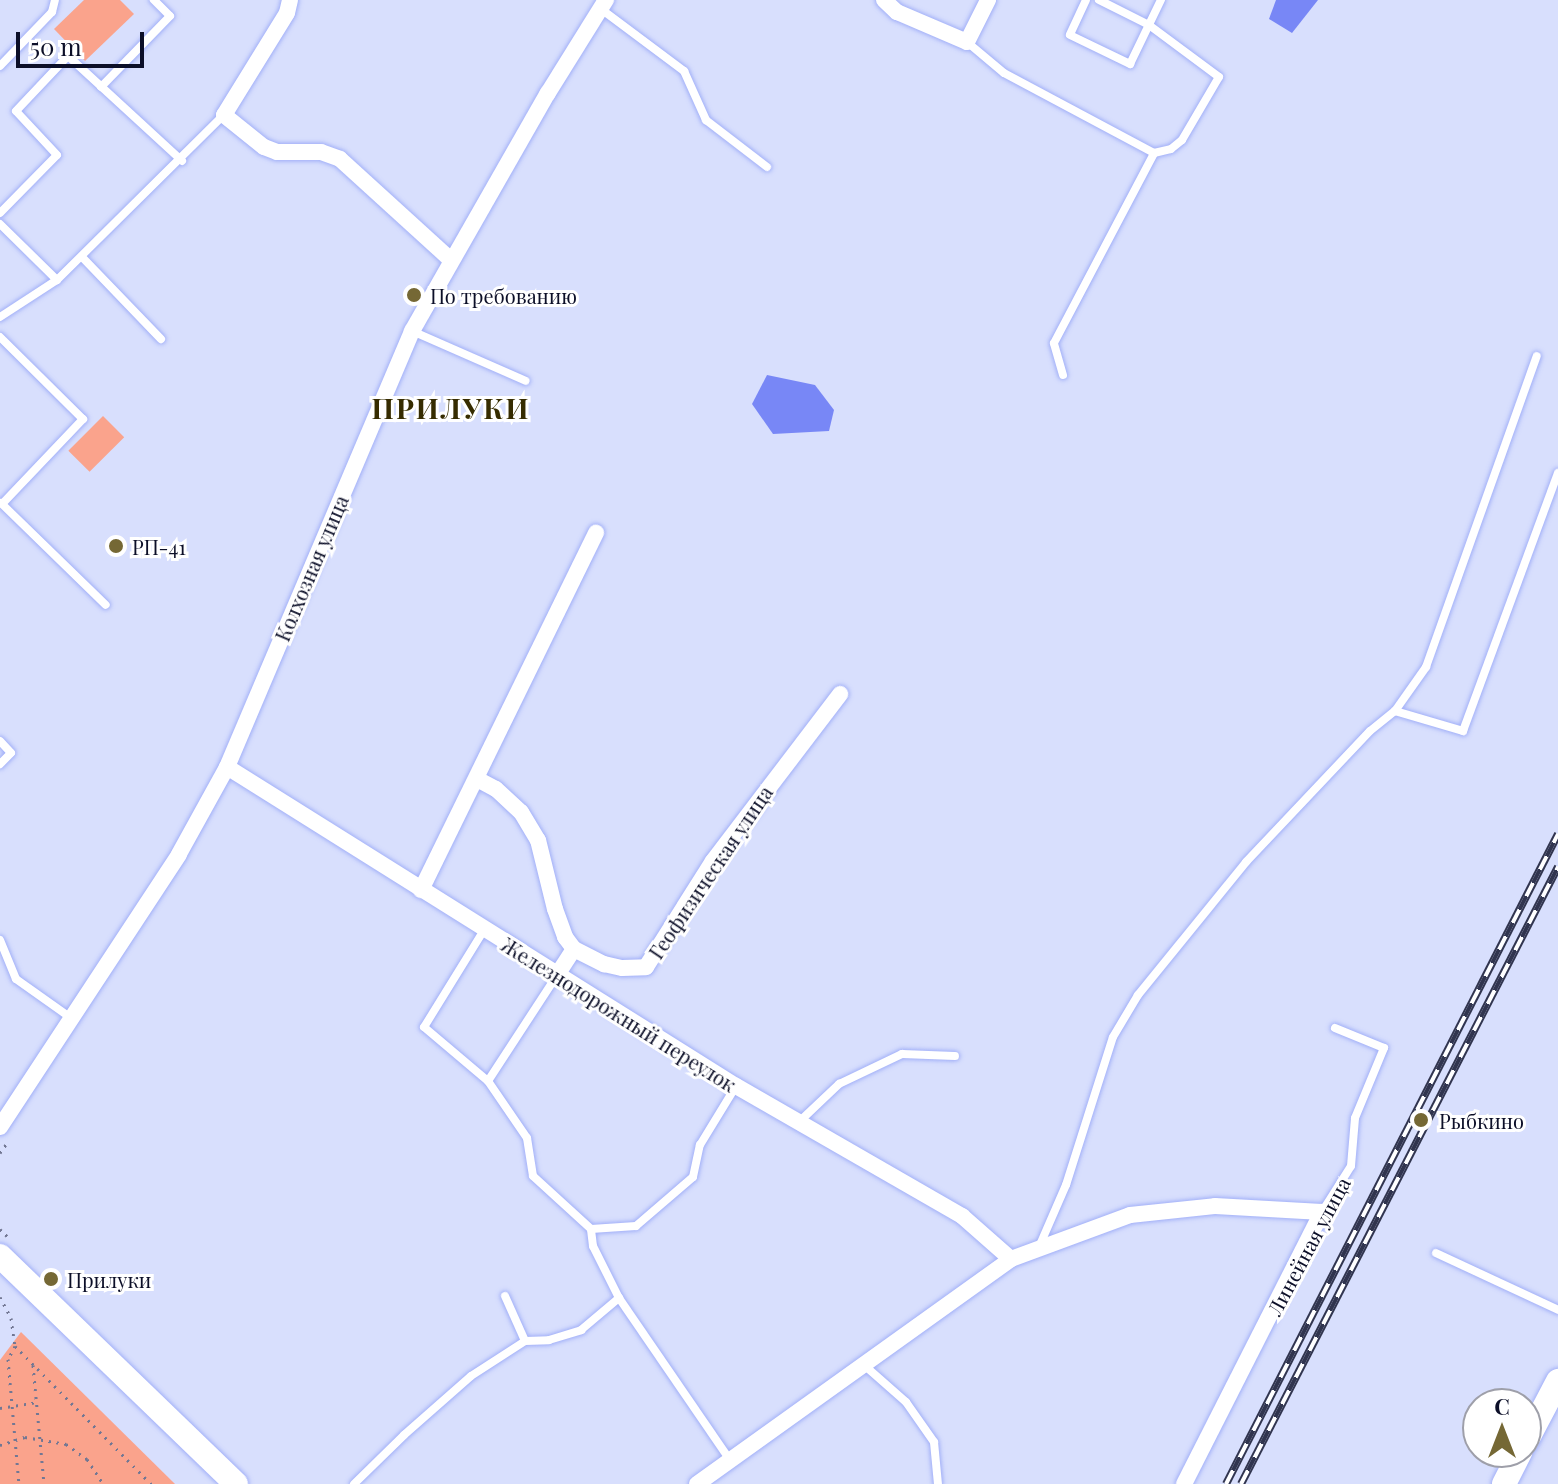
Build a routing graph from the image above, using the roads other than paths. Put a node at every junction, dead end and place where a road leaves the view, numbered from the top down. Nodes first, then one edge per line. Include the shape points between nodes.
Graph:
1 (55, 0) edge
2 (154, 0) edge
3 (290, 0) edge
4 (884, 0) edge
5 (988, 0) edge
6 (1086, 0) edge
7 (1099, 0) edge
8 (1161, 0) edge
9 (603, 4) edge
10 (1149, 25) junction
11 (967, 42) junction
12 (0, 66) edge
13 (101, 87) junction
14 (224, 115) junction
15 (1154, 153) junction
16 (182, 161) junction
17 (767, 167) dead end
18 (0, 213) edge
19 (0, 224) edge
20 (82, 257) junction
21 (451, 260) junction
22 (57, 280) junction
23 (0, 317) edge
24 (412, 331) junction
25 (0, 337) edge
26 (161, 339) dead end
27 (1537, 356) dead end
28 (1063, 375) dead end
29 (526, 381) dead end
30 (1558, 473) edge
31 (1, 503) edge
32 (596, 532) dead end
33 (106, 605) dead end
34 (840, 694) dead end
35 (1395, 711) junction
36 (0, 741) edge
37 (0, 764) edge
38 (227, 767) junction
39 (477, 779) junction
40 (421, 890) junction
41 (484, 930) junction
42 (0, 940) edge
43 (574, 949) junction
44 (557, 975) junction
45 (72, 1019) junction
46 (1335, 1028) dead end
47 (955, 1056) dead end
48 (488, 1081) junction
49 (736, 1086) junction
50 (800, 1121) junction
51 (0, 1127) edge
52 (1322, 1212) junction
53 (591, 1229) junction
54 (1039, 1248) junction
55 (1436, 1253) dead end
56 (0, 1256) edge
57 (1011, 1259) junction
58 (505, 1296) dead end
59 (619, 1298) junction
60 (1558, 1310) edge
61 (525, 1341) junction
62 (864, 1365) junction
63 (1557, 1384) edge
64 (1542, 1412) edge
65 (730, 1460) junction
66 (236, 1484) edge
67 (354, 1484) edge
68 (697, 1484) edge
69 (938, 1484) edge
70 (1184, 1484) edge

1 - 12 lane via 52,12
2 - 13 lane via 170,16
3 - 14 street
4 - 11 street via 897,12
5 - 11 street
6 - 10 lane via 1070,35 1130,64
7 - 10 lane
8 - 10 lane
9 - 17 lane via 684,71 706,120
9 - 21 street, Колхозная улица
10 - 15 lane via 1219,77 1182,140
11 - 15 lane via 1004,73
13 - 16 lane
13 - 18 lane via 68,56 16,111 57,155
14 - 16 lane
14 - 21 street via 277,152 321,152 340,159
15 - 28 lane via 1054,343
16 - 20 lane
19 - 22 lane
20 - 22 lane
20 - 26 lane
21 - 24 street, Колхозная улица
22 - 23 lane
24 - 29 lane
24 - 38 street, Колхозная улица
25 - 31 lane via 83,419
27 - 35 lane via 1426,667
30 - 35 lane via 1463,731
31 - 33 lane
32 - 39 street
34 - 43 street, Геофизическая улица via 713,861 646,967 604,964
35 - 54 lane via 1246,862 1138,995 1113,1037 1066,1185
36 - 37 lane via 11,753
38 - 40 street, Железнодорожный переулок
38 - 45 street, Колхозная улица via 179,854
39 - 40 street
39 - 43 street via 521,812 538,840 555,909
40 - 41 street, Железнодорожный переулок
41 - 44 street, Железнодорожный переулок
41 - 48 lane via 424,1027
42 - 45 lane via 16,979
43 - 44 street
44 - 48 lane
44 - 49 street, Железнодорожный переулок
45 - 51 street, Колхозная улица
46 - 52 lane, Линейная улица via 1384,1048 1355,1118 1351,1166
47 - 50 lane via 902,1054 839,1084
48 - 53 lane via 527,1138 533,1176
49 - 50 street, Железнодорожный переулок
49 - 53 lane via 700,1145 693,1177 636,1226
50 - 57 street, Железнодорожный переулок via 962,1216
52 - 54 street via 1215,1206 1130,1215
52 - 70 street, Линейная улица
53 - 59 lane via 593,1246
54 - 57 street
55 - 60 lane
56 - 66 street
57 - 62 street
58 - 61 lane
59 - 61 lane via 581,1330
59 - 65 lane
61 - 67 lane via 471,1376
62 - 65 street
62 - 69 lane via 906,1402 934,1442
63 - 64 street
65 - 68 street

